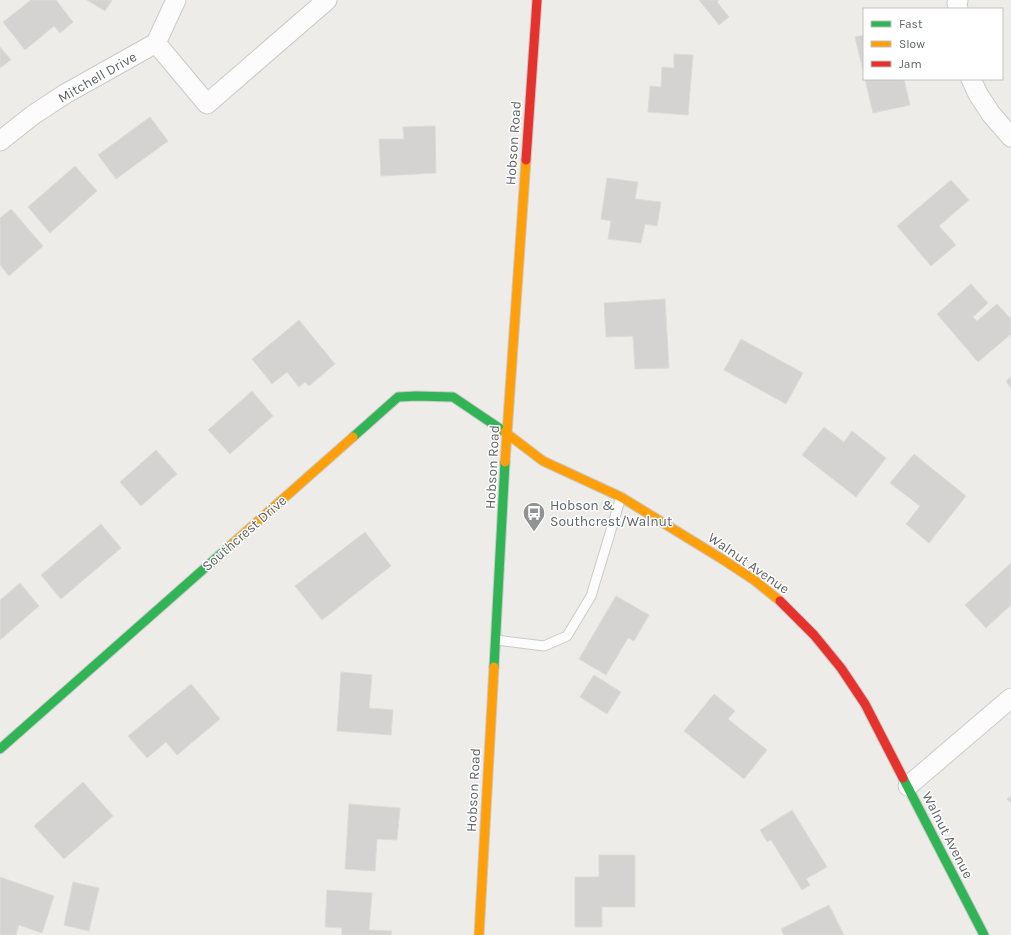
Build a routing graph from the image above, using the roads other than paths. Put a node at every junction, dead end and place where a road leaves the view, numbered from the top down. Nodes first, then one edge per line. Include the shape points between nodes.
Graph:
1 (176, 0) edge
2 (327, 0) edge
3 (537, 0) edge
4 (156, 43) junction
5 (972, 80) edge
6 (1011, 137) edge
7 (0, 141) edge
8 (507, 434) junction
9 (621, 497) junction
10 (496, 640) junction
11 (1011, 698) edge
12 (0, 749) edge
13 (908, 786) junction
14 (479, 935) edge
15 (984, 935) edge

1 - 4 street
2 - 4 street via 207,104
3 - 8 street, Hobson Road
4 - 7 street, Mitchell Drive via 65,94
5 - 6 street via 991,114
8 - 9 street, Walnut Avenue via 543,461
8 - 10 street, Hobson Road
8 - 12 street, Southcrest Drive via 453,397 398,397
9 - 10 lane via 591,596 567,636 544,646
9 - 13 street, Walnut Avenue via 754,580 784,604 841,668 865,704
10 - 14 street, Hobson Road
11 - 13 street
13 - 15 street, Walnut Avenue

